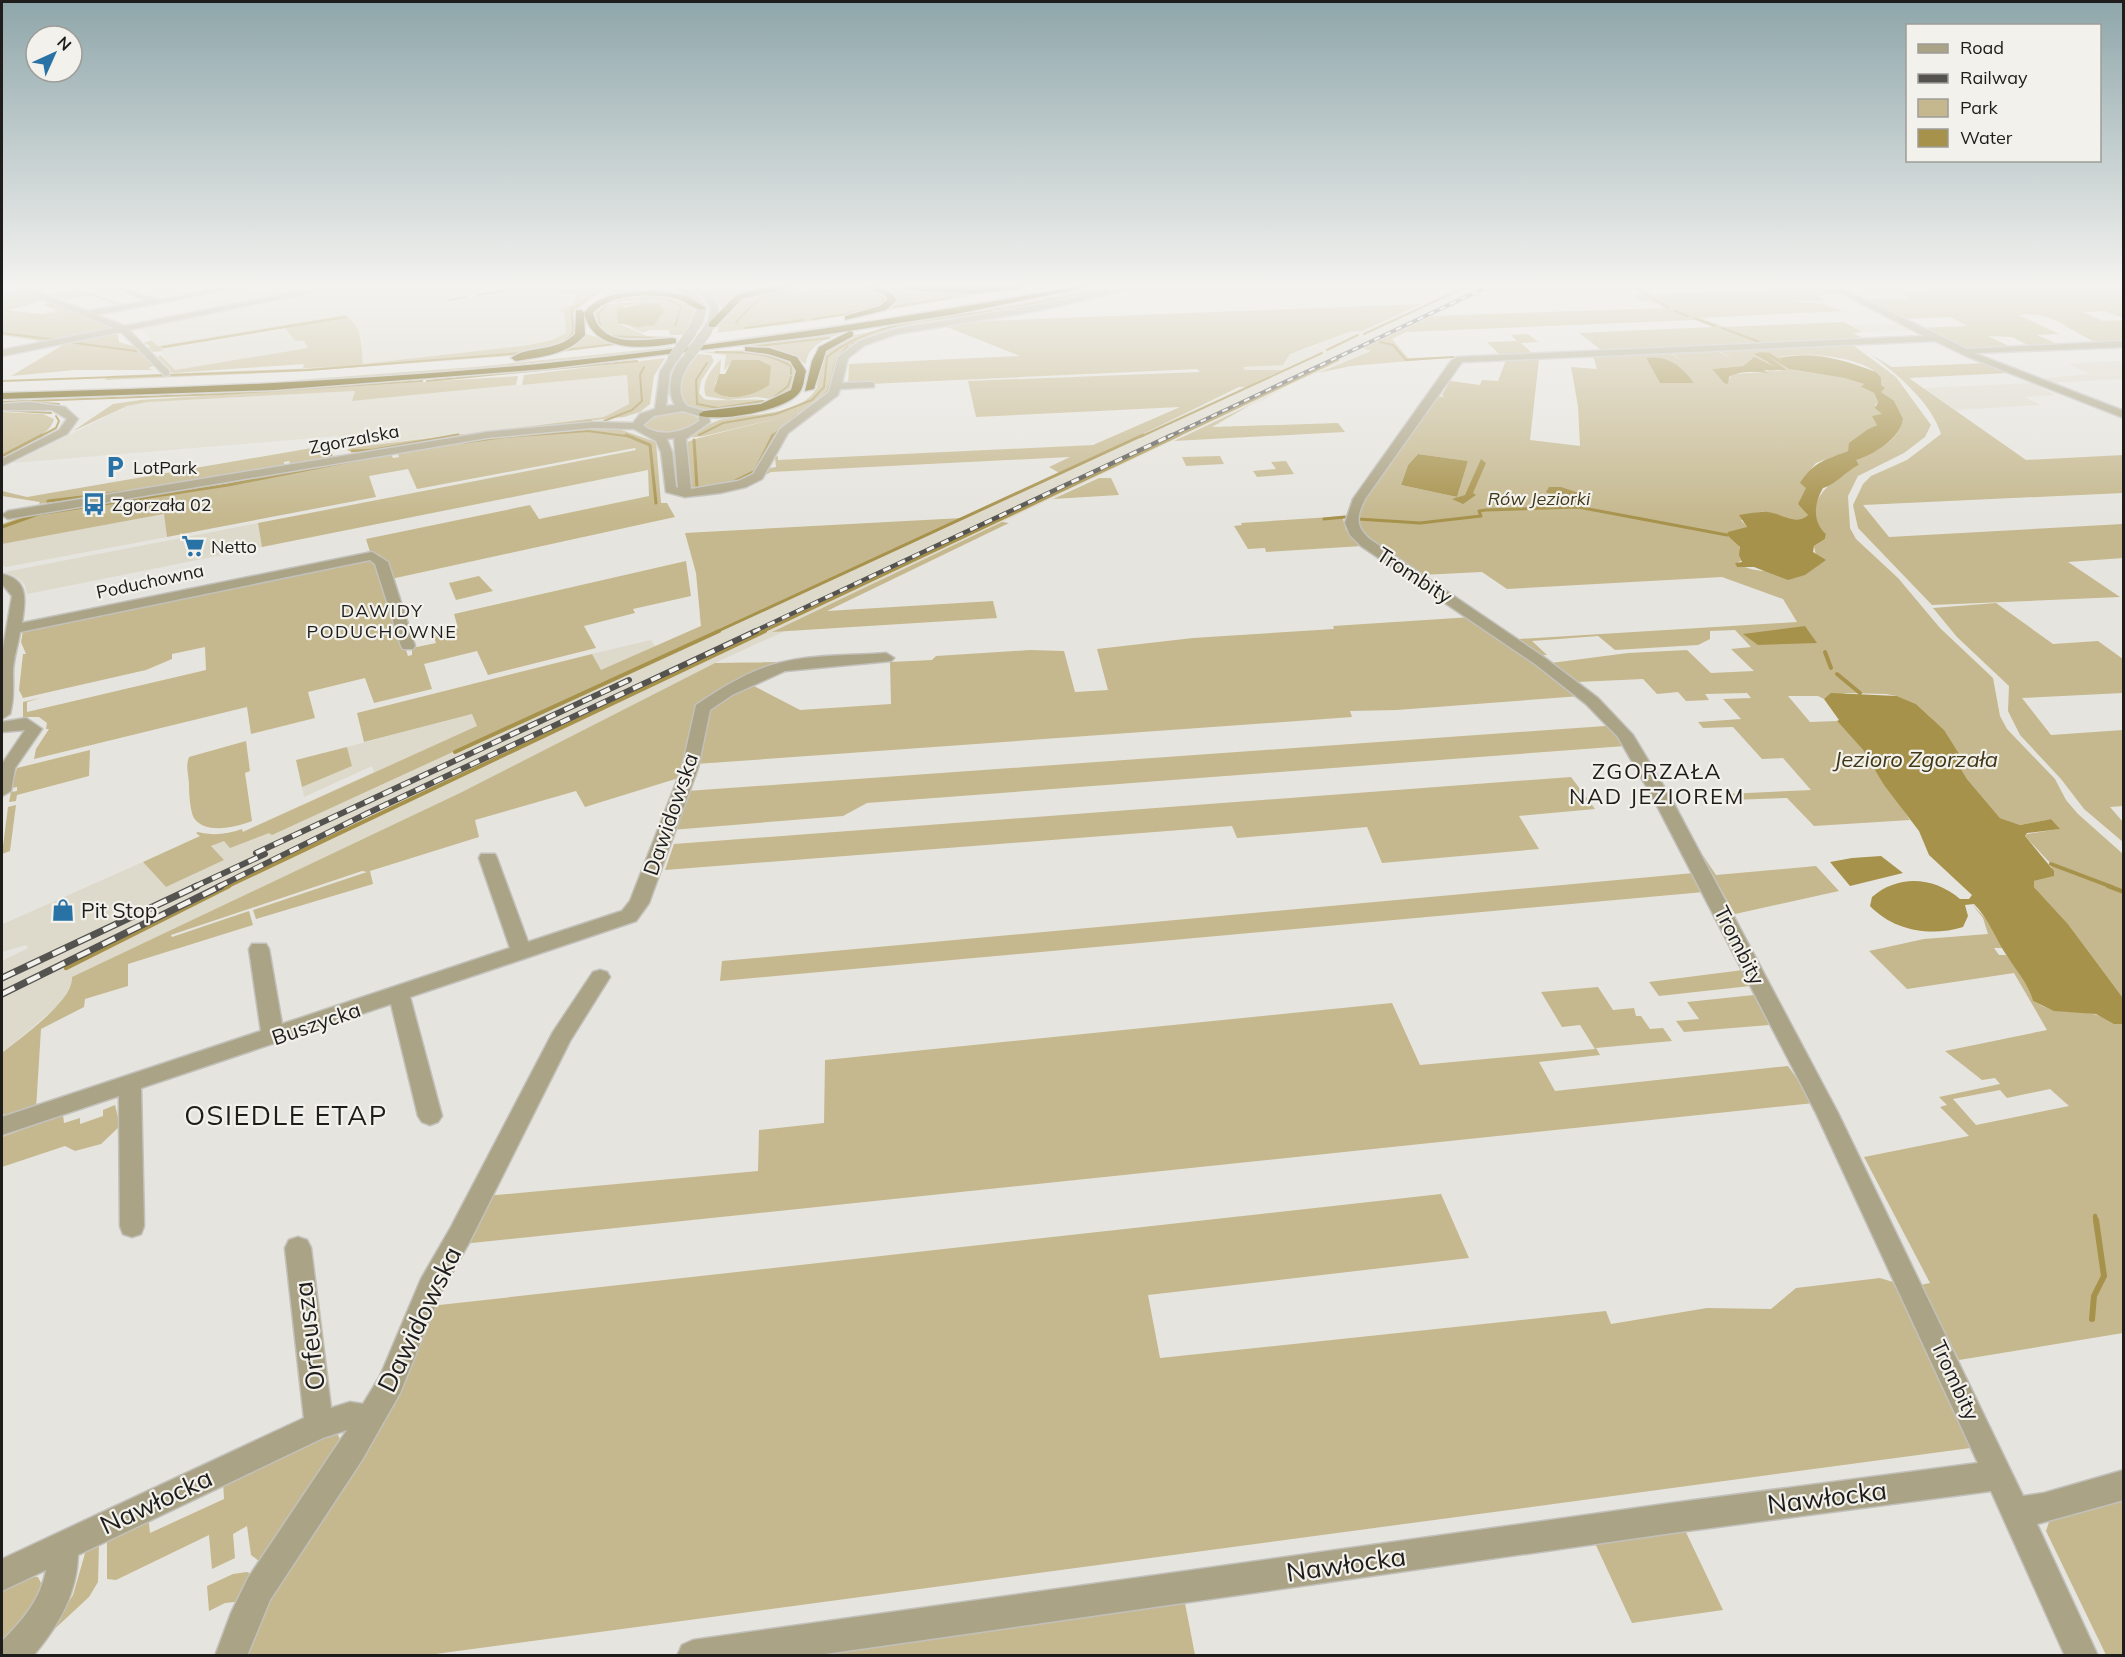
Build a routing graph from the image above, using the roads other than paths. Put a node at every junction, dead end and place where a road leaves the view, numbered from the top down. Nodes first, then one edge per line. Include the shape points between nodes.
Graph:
1 (156, 364) edge
2 (478, 364) edge
3 (539, 364) edge
4 (670, 364) edge
5 (683, 364) edge
6 (798, 364) edge
7 (814, 364) edge
8 (843, 364) edge
9 (1453, 364) edge
10 (1995, 364) edge
11 (165, 374) dead end
12 (870, 385) dead end
13 (837, 386) junction
14 (2, 387) edge
15 (662, 394) junction
16 (2, 396) edge
17 (2, 407) edge
18 (683, 408) junction
19 (660, 410) junction
20 (2124, 416) edge
21 (705, 417) junction
22 (638, 423) junction
23 (597, 425) junction
24 (684, 433) junction
25 (655, 434) junction
26 (2, 463) edge
27 (685, 493) junction
28 (6, 511) edge
29 (2, 578) edge
30 (13, 629) junction
31 (408, 646) dead end
32 (885, 658) dead end
33 (3, 679) edge
34 (2, 714) edge
35 (2, 727) edge
36 (2, 791) edge
37 (488, 858) dead end
38 (629, 916) joint
39 (259, 949) dead end
40 (522, 953) junction
41 (600, 977) dead end
42 (399, 995) junction
43 (273, 1037) junction
44 (130, 1084) junction
45 (430, 1116) dead end
46 (2, 1126) edge
47 (132, 1226) dead end
48 (298, 1248) dead end
49 (369, 1418) junction
50 (319, 1425) junction
51 (2000, 1475) junction
52 (2124, 1485) edge
53 (2016, 1512) junction
54 (63, 1545) junction
55 (2, 1575) edge
56 (9, 1656) edge
57 (231, 1656) edge
58 (693, 1656) edge
59 (2082, 1656) edge

1 - 11 street
2 - 14 highway
3 - 16 highway via 368,380
4 - 15 street, bridge
5 - 18 street, bridge via 675,386 678,404
6 - 21 highway via 801,367 796,391 782,400
7 - 21 highway via 808,390 795,400 765,411
8 - 13 street
9 - 51 street, Trombity via 1359,500 1350,516 1351,529 1543,663 1592,701 1625,735 1664,800 1804,1069
10 - 20 street
12 - 13 street
13 - 27 street via 822,405 784,431 758,476 734,486
15 - 19 street
15 - 23 street via 648,410
17 - 26 street via 60,409 73,417 71,425 58,435
18 - 19 street
18 - 21 street
19 - 22 street
21 - 24 street via 701,426
22 - 23 street, Zgorzalska
22 - 25 street via 642,431
23 - 28 street, Zgorzalska via 444,441 233,479
24 - 25 street
24 - 27 street via 680,440
25 - 27 street via 667,453 669,488
29 - 30 street via 13,585 19,596
30 - 31 street, Poduchowna via 364,556 376,557 381,562
30 - 33 street
32 - 38 street, Dawidowska via 781,667 726,692 702,708 690,768 639,903
33 - 34 street via 8,688
35 - 36 street via 26,723 33,729 8,768
37 - 40 street
38 - 40 street, Buszycka
39 - 43 street
40 - 42 street, Buszycka
41 - 49 street, Dawidowska via 561,1038 430,1287 399,1367
42 - 43 street, Buszycka
42 - 45 street
43 - 44 street, Buszycka
44 - 46 street, Buszycka
44 - 47 street
48 - 50 street, Orfeusza
49 - 50 street, Nawłocka via 350,1416
49 - 57 street, Dawidowska via 352,1450 259,1589
50 - 54 street, Nawłocka
51 - 53 street, Trombity
51 - 58 street, Nawłocka
52 - 53 street
53 - 59 street, Trombity
54 - 55 street, Nawłocka
54 - 56 street via 62,1576 55,1597 38,1625

